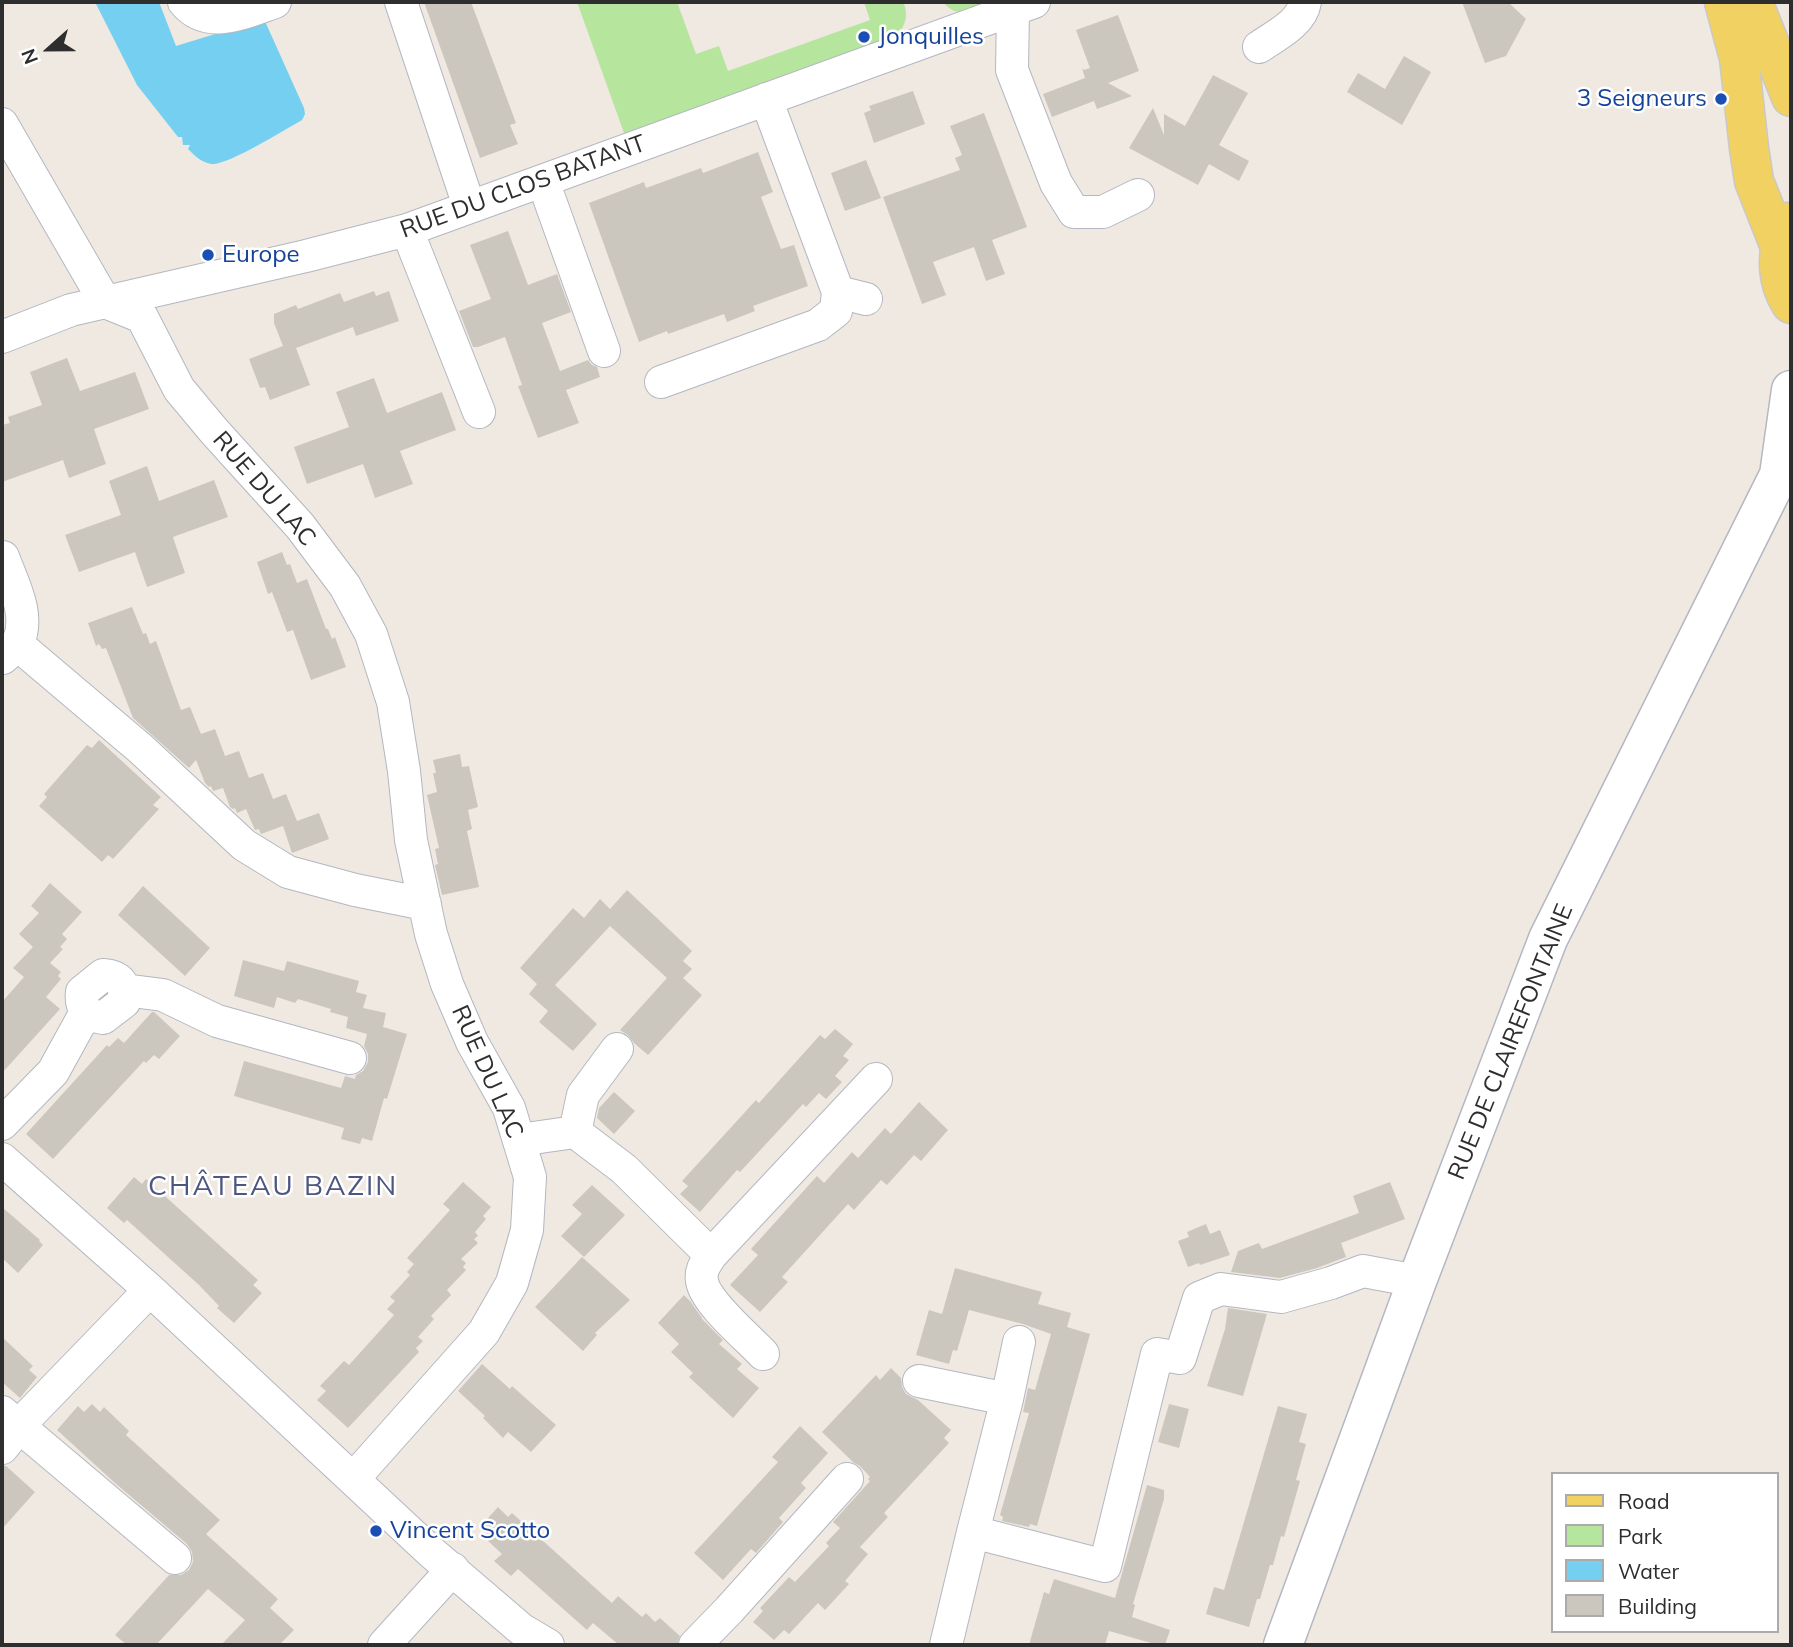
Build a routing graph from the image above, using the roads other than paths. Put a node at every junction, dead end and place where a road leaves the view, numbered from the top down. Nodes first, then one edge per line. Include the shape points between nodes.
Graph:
1 (184, 2) edge
2 (275, 2) edge
3 (401, 2) edge
4 (1305, 2) edge
5 (1724, 2) edge
6 (1753, 2) edge
7 (1023, 6) edge
8 (968, 26) junction
9 (1259, 47) dead end
10 (1012, 70) junction
11 (1791, 97) edge
12 (766, 99) junction
13 (2, 124) edge
14 (543, 181) junction
15 (1138, 195) dead end
16 (469, 206) junction
17 (407, 230) junction
18 (1785, 232) edge
19 (105, 302) junction
20 (1791, 304) edge
21 (2, 337) edge
22 (604, 351) dead end
23 (661, 382) dead end
24 (1791, 390) edge
25 (479, 411) dead end
26 (1785, 464) edge
27 (4, 557) dead end
28 (9, 651) edge
29 (425, 904) junction
30 (617, 1048) dead end
31 (350, 1058) dead end
32 (876, 1079) dead end
33 (2, 1124) edge
34 (575, 1132) junction
35 (519, 1140) junction
36 (2, 1159) edge
37 (711, 1255) junction
38 (1417, 1281) junction
39 (150, 1290) junction
40 (1019, 1342) dead end
41 (763, 1354) dead end
42 (919, 1381) dead end
43 (1007, 1399) junction
44 (8, 1428) edge
45 (354, 1478) junction
46 (847, 1479) dead end
47 (972, 1532) junction
48 (175, 1558) dead end
49 (453, 1569) junction
50 (1288, 1640) edge
51 (384, 1645) edge
52 (548, 1645) edge
53 (695, 1645) edge
54 (946, 1645) edge

1 - 2 street via 207,17 231,17
3 - 16 street
4 - 9 street via 1291,25
5 - 18 main road via 1740,58 1754,181
6 - 11 main road
7 - 8 street, RUE DU CLOS BATANT
7 - 10 street
8 - 10 street
8 - 12 street, RUE DU CLOS BATANT
10 - 15 street via 1056,183 1074,212 1103,212
12 - 14 street, RUE DU CLOS BATANT
12 - 23 street via 852,295 818,326
13 - 19 street
14 - 16 street, RUE DU CLOS BATANT
14 - 22 street
16 - 17 street, RUE DU CLOS BATANT
17 - 19 street, RUE DU CLOS BATANT
17 - 25 street
18 - 20 main road via 1779,264
19 - 21 street, RUE DU CLOS BATANT
19 - 29 street, RUE DU LAC via 142,317 179,389 300,526 345,586 371,634 393,702 411,840
24 - 26 main road, RUE DE CLAIREFONTAINE
26 - 38 main road, RUE DE CLAIREFONTAINE via 1548,939
27 - 28 street via 23,613 22,630
28 - 29 street via 141,749 244,845 288,872
29 - 35 street, RUE DU LAC via 447,984 472,1042 509,1108
30 - 34 street via 583,1095
31 - 33 street via 216,1021 163,995 124,990 124,1002 103,1018 86,1012 54,1072
32 - 37 street
34 - 35 street
34 - 37 street via 624,1170
35 - 45 street, RUE DU LAC via 530,1177 527,1230 512,1283 484,1332
36 - 39 street
37 - 41 street via 702,1268 701,1280 709,1298
38 - 47 street via 1363,1271 1281,1297 1221,1289 1199,1298 1180,1357 1157,1354 1105,1566
38 - 50 main road, RUE DE CLAIREFONTAINE
39 - 44 street
39 - 45 street
40 - 43 street
42 - 43 street
43 - 47 street
44 - 48 street
45 - 49 street
46 - 53 street
47 - 54 street
49 - 51 street
49 - 52 street via 521,1629

